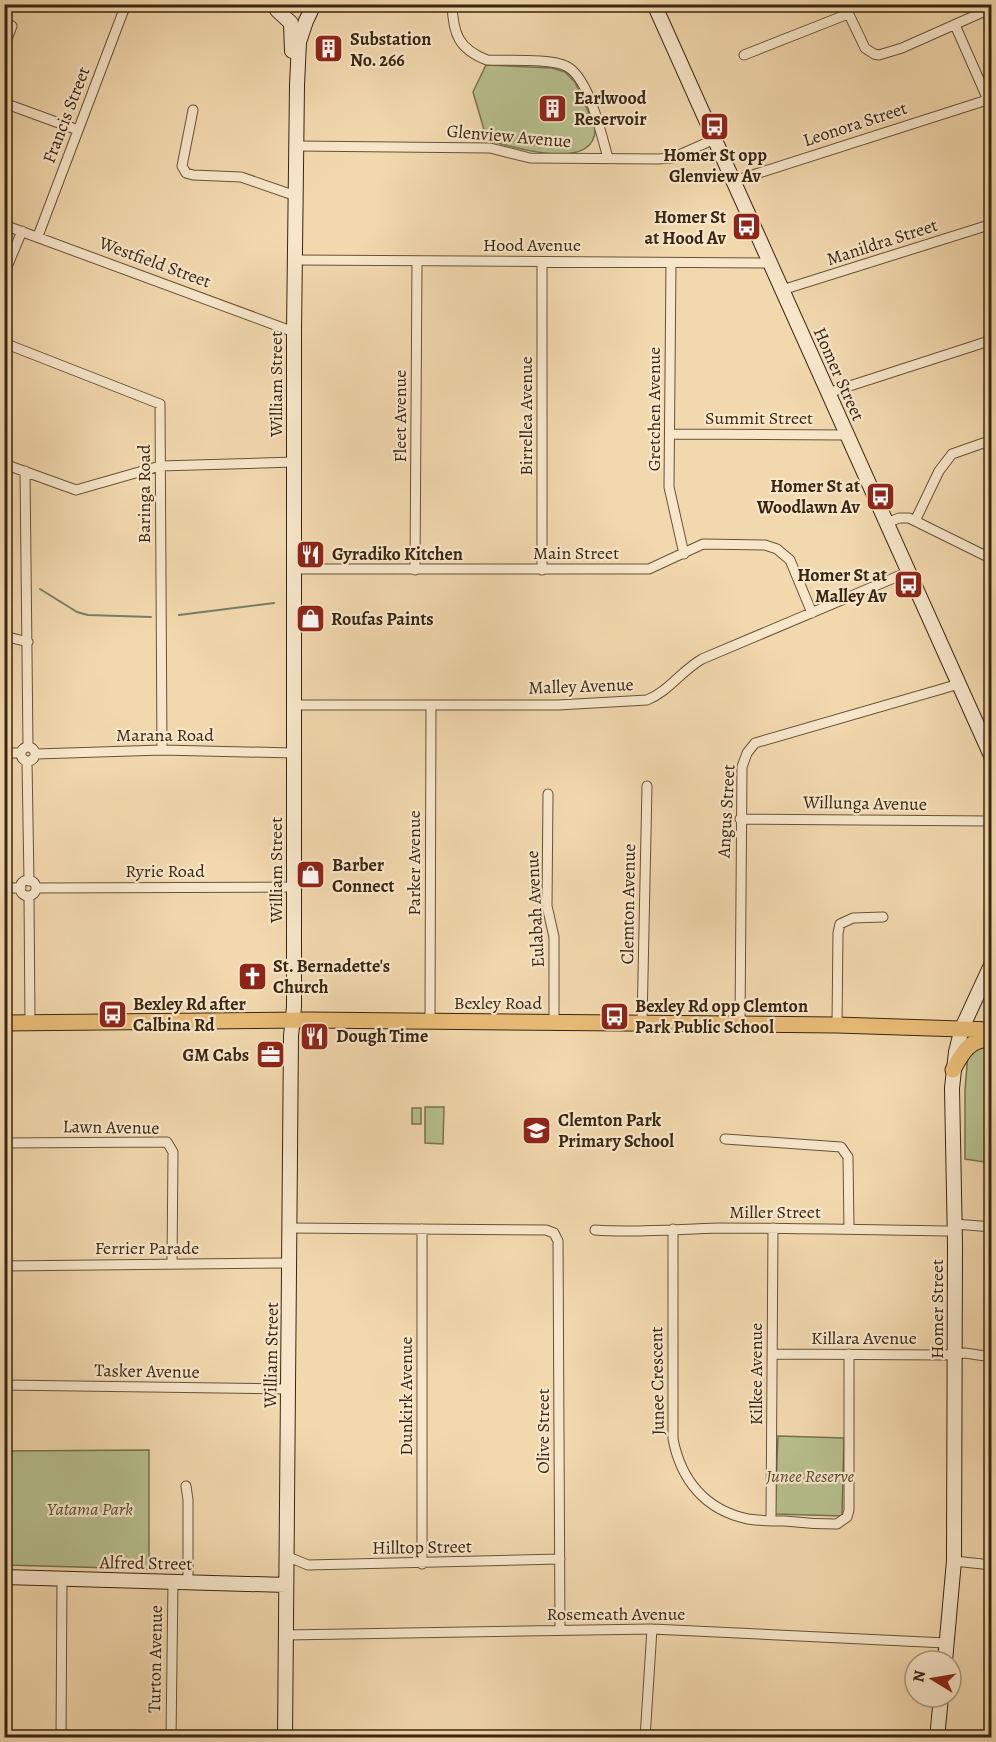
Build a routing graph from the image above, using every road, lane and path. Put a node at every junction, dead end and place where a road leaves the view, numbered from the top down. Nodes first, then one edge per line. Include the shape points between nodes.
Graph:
1 (126, 4) edge
2 (314, 4) edge
3 (452, 4) edge
4 (654, 4) edge
5 (844, 4) edge
6 (271, 7) edge
7 (992, 8) edge
8 (848, 14) junction
9 (306, 21) junction
10 (955, 25) junction
11 (12, 26) dead end
12 (4, 47) edge
13 (744, 55) dead end
14 (297, 85) junction
15 (987, 100) junction
16 (4, 104) edge
17 (992, 109) edge
18 (193, 110) dead end
19 (78, 130) junction
20 (715, 139) junction
21 (297, 146) junction
22 (608, 158) junction
23 (734, 181) junction
24 (296, 196) junction
25 (992, 224) edge
26 (4, 225) edge
27 (22, 231) junction
28 (38, 236) junction
29 (295, 260) junction
30 (417, 262) junction
31 (542, 262) junction
32 (770, 262) junction
33 (670, 263) junction
34 (4, 274) edge
35 (782, 291) junction
36 (294, 332) junction
37 (992, 340) edge
38 (4, 343) edge
39 (828, 393) junction
40 (671, 434) junction
41 (847, 435) junction
42 (992, 440) edge
43 (294, 462) junction
44 (4, 464) edge
45 (160, 466) junction
46 (25, 471) junction
47 (915, 521) junction
48 (887, 523) junction
49 (684, 554) junction
50 (992, 559) edge
51 (294, 569) junction
52 (415, 570) junction
53 (542, 570) junction
54 (908, 572) junction
55 (812, 612) junction
56 (4, 636) edge
57 (28, 642) junction
58 (958, 684) junction
59 (294, 705) junction
60 (431, 705) junction
61 (25, 749) junction
62 (162, 750) junction
63 (4, 753) edge
64 (294, 753) junction
65 (36, 754) junction
66 (992, 758) edge
67 (27, 761) junction
68 (647, 786) dead end
69 (548, 794) dead end
70 (740, 819) junction
71 (990, 821) dead end
72 (28, 881) junction
73 (294, 887) junction
74 (4, 888) edge
75 (21, 888) junction
76 (33, 892) junction
77 (883, 917) dead end
78 (992, 963) edge
79 (293, 1021) junction
80 (30, 1022) junction
81 (430, 1022) junction
82 (4, 1023) edge
83 (554, 1023) junction
84 (642, 1024) junction
85 (740, 1024) junction
86 (837, 1025) junction
87 (963, 1028) junction
88 (992, 1030) edge
89 (992, 1039) edge
90 (953, 1070) junction
91 (725, 1139) dead end
92 (4, 1143) edge
93 (955, 1227) junction
94 (992, 1227) edge
95 (290, 1228) junction
96 (773, 1228) junction
97 (422, 1229) junction
98 (673, 1229) junction
99 (849, 1229) junction
100 (595, 1230) dead end
101 (290, 1263) junction
102 (172, 1264) junction
103 (4, 1266) edge
104 (772, 1354) junction
105 (849, 1354) junction
106 (955, 1354) junction
107 (992, 1357) edge
108 (4, 1385) edge
109 (288, 1389) junction
110 (186, 1486) dead end
111 (771, 1521) junction
112 (286, 1556) junction
113 (560, 1559) junction
114 (954, 1561) junction
115 (422, 1564) junction
116 (992, 1564) edge
117 (4, 1577) edge
118 (62, 1579) junction
119 (173, 1581) junction
120 (188, 1581) junction
121 (286, 1585) junction
122 (652, 1629) junction
123 (560, 1630) junction
124 (286, 1635) junction
125 (946, 1643) junction
126 (946, 1649) edge
127 (940, 1709) edge
128 (62, 1737) edge
129 (171, 1737) edge
130 (285, 1737) edge
131 (645, 1737) edge
132 (936, 1737) edge

1 - 19 street, Francis Street
2 - 9 street, William Street
3 - 22 street via 459,40 478,57 558,63 573,70 599,124
4 - 20 street, Homer Street
5 - 8 street
6 - 9 street
6 - 14 street via 291,23 292,76
7 - 10 street
8 - 10 street via 862,43 869,52 879,55
8 - 13 street
9 - 14 street, William Street via 298,48
10 - 15 street
11 - 12 street
14 - 21 street, William Street
15 - 17 street
15 - 23 street, Leonora Street
16 - 19 street
18 - 24 street via 182,166 186,173 241,177
19 - 28 street, Francis Street
20 - 22 street, Glenview Avenue via 672,158
20 - 23 street, Homer Street
21 - 22 street, Glenview Avenue via 490,148 530,158
21 - 24 street, William Street
23 - 32 street, Homer Street
24 - 29 street, William Street
25 - 35 street, Manildra Street
26 - 27 street, Westfield Street
27 - 28 street, Westfield Street
27 - 34 street
28 - 36 street, Westfield Street
29 - 30 street, Hood Avenue
29 - 36 street, William Street
30 - 31 street, Hood Avenue
30 - 52 street, Fleet Avenue
31 - 33 street, Hood Avenue
31 - 53 street, Birrellea Avenue
32 - 33 street, Hood Avenue
32 - 35 street, Homer Street
33 - 40 street, Gretchen Avenue
35 - 39 street, Homer Street
36 - 43 street, William Street
37 - 39 street
38 - 45 street, Baringa Road via 160,404
39 - 41 street, Homer Street
40 - 41 street, Summit Street
40 - 49 street, Gretchen Avenue via 670,496
41 - 48 street, Homer Street
42 - 47 street via 952,454 939,471
43 - 45 street
43 - 51 street, William Street
44 - 46 street
45 - 46 street via 76,490
45 - 62 street, Baringa Road
46 - 57 street
47 - 48 street via 904,517
47 - 50 street
48 - 54 street, Homer Street
49 - 53 street, Main Street via 649,569
49 - 55 street, Main Street via 703,544 765,545 777,549 790,560
51 - 52 street, Main Street
51 - 59 street, William Street
52 - 53 street, Main Street
54 - 55 street, Malley Avenue
54 - 58 street, Homer Street
55 - 60 street, Malley Avenue via 702,659 647,700
56 - 57 street
57 - 61 street
58 - 66 street, Homer Street
58 - 70 street, Angus Street via 755,743 742,767
59 - 60 street, Malley Avenue
59 - 64 street, William Street
60 - 81 street, Parker Avenue
61 - 63 street
61 - 65 street via 34,749
61 - 67 street via 22,757
62 - 64 street, Marana Road
62 - 65 street, Marana Road
64 - 73 street, William Street
65 - 67 street
67 - 72 street
68 - 84 street, Clemton Avenue
69 - 83 street, Eulabah Avenue via 547,906 554,938
70 - 71 street, Willunga Avenue
70 - 85 street, Angus Street
72 - 75 street
72 - 76 street via 35,884
73 - 76 street, Ryrie Road
73 - 79 street, William Street
74 - 75 street
75 - 76 street via 23,894
76 - 80 street
77 - 86 street via 853,918 840,924
78 - 87 street, Homer Street
79 - 80 main road, Bexley Road
79 - 81 main road, Bexley Road
79 - 95 street, William Street
80 - 82 main road, Bexley Road
81 - 83 main road, Bexley Road
83 - 84 main road, Bexley Road
84 - 85 main road, Bexley Road
85 - 86 main road, Bexley Road
86 - 87 main road, Bexley Road
87 - 88 main road, Bexley Road
87 - 90 street, Homer Street
89 - 90 main road via 980,1039 969,1045
90 - 93 street, Homer Street
91 - 99 street via 841,1147 848,1157
92 - 102 street, Lawn Avenue via 167,1142 173,1152
93 - 94 street, Miller Street
93 - 99 street, Miller Street
93 - 106 street, Homer Street
95 - 97 street
95 - 101 street, William Street
96 - 98 street, Miller Street
96 - 99 street, Miller Street
96 - 104 street, Kilkee Avenue
97 - 113 street, Olive Street via 546,1230 554,1233 558,1241
97 - 115 street, Dunkirk Avenue
98 - 100 street, Miller Street via 625,1233
98 - 111 street, Junee Crescent via 676,1455 687,1479 711,1503 737,1516
101 - 102 street, Ferrier Parade
101 - 109 street, William Street
102 - 103 street, Ferrier Parade
104 - 105 street, Killara Avenue
104 - 111 street, Kilkee Avenue
105 - 106 street, Killara Avenue
105 - 111 street, Junee Crescent via 847,1517 837,1524
106 - 107 street, Killara Avenue
106 - 114 street, Homer Street
108 - 109 street, Tasker Avenue
109 - 112 street, William Street
110 - 120 street
112 - 115 street, Hilltop Street via 308,1565
112 - 121 street, William Street
113 - 115 street, Hilltop Street
113 - 123 street, Olive Street
114 - 116 street
114 - 125 street, Homer Street
117 - 118 street, Alfred Street
118 - 119 street, Alfred Street
118 - 128 street
119 - 120 street, Alfred Street
119 - 129 street, Turton Avenue
120 - 121 street, Alfred Street
121 - 124 street, William Street
122 - 123 street, Rosemeath Avenue
122 - 125 street, Rosemeath Avenue
122 - 131 street
123 - 124 street, Rosemeath Avenue
124 - 130 street, William Street
125 - 126 street, Homer Street
127 - 132 street

